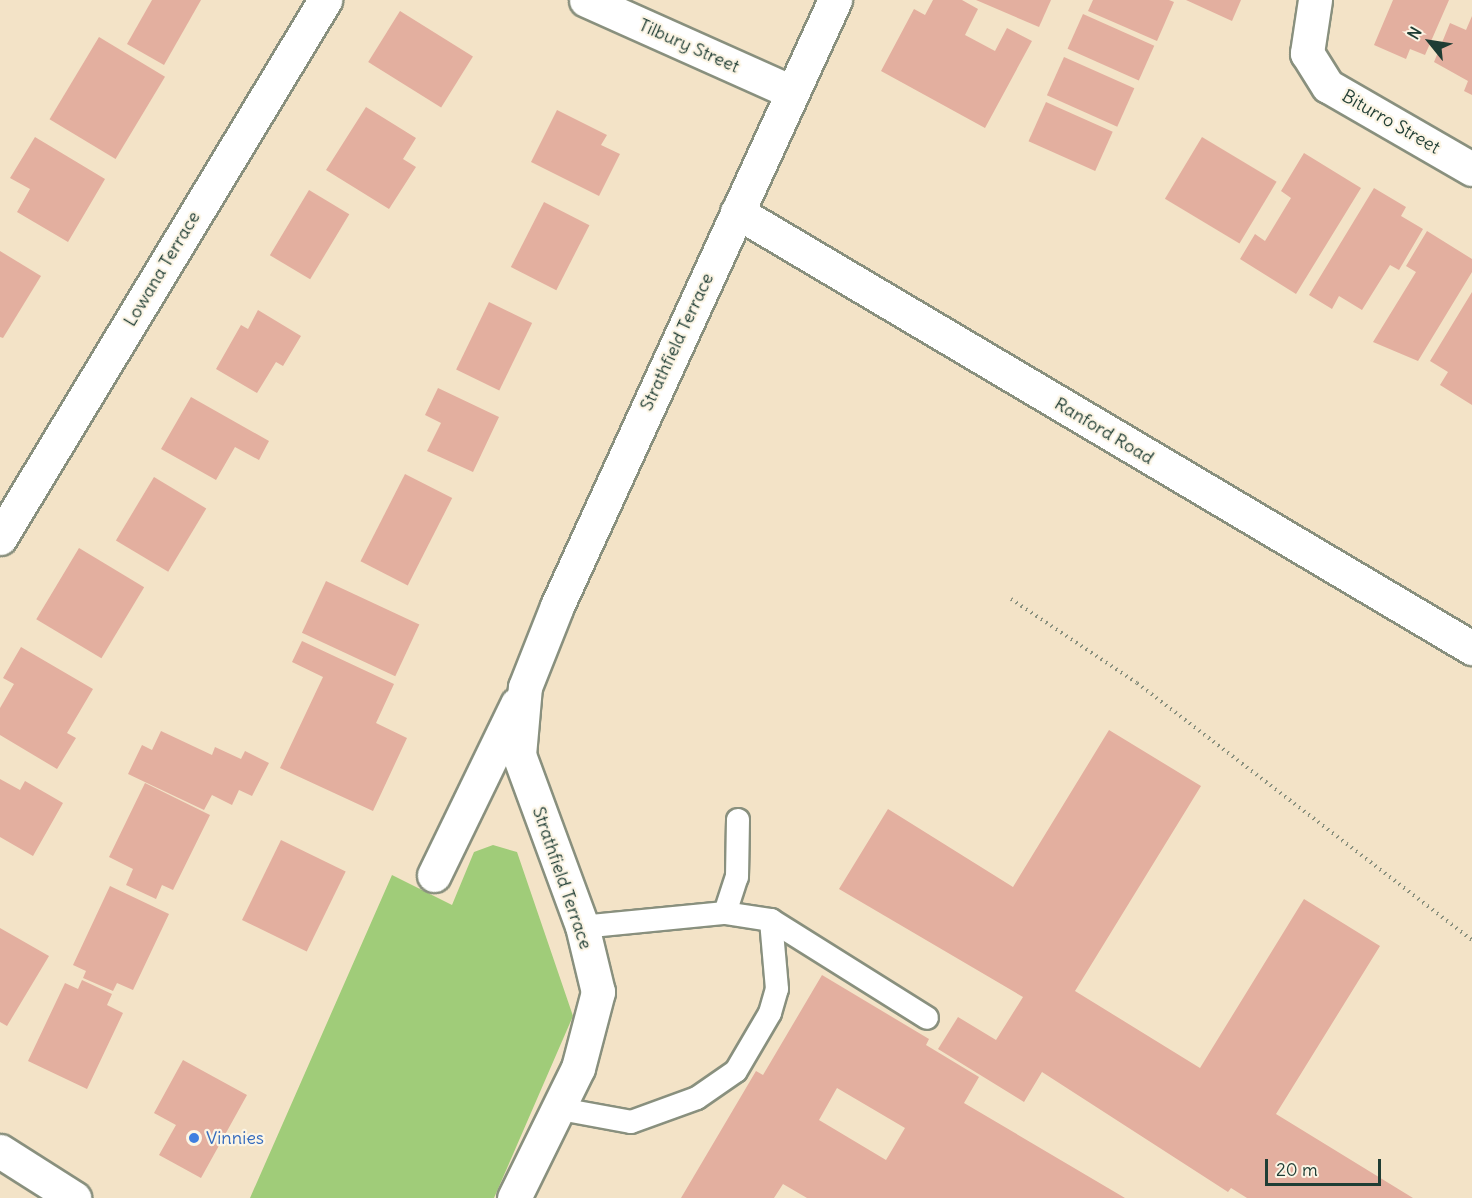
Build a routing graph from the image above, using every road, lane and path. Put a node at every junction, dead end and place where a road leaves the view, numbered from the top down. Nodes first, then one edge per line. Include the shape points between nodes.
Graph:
1 (325, 0) edge
2 (586, 0) edge
3 (835, 0) edge
4 (1315, 0) edge
5 (792, 92) junction
6 (1472, 169) edge
7 (737, 212) junction
8 (2, 531) edge
9 (1011, 599) dead end
10 (1472, 648) edge
11 (525, 687) junction
12 (738, 820) dead end
13 (434, 875) dead end
14 (725, 913) junction
15 (771, 920) junction
16 (581, 927) junction
17 (1472, 940) edge
18 (927, 1018) dead end
19 (555, 1108) junction
20 (0, 1151) edge
21 (74, 1198) edge
22 (514, 1198) edge

1 - 8 main road, Lowana Terrace
2 - 5 main road, Tilbury Street
3 - 5 main road, Strathfield Terrace
4 - 6 main road, Biturro Street via 1307,52 1328,86
5 - 7 main road, Strathfield Terrace
7 - 10 main road, Ranford Road
7 - 11 main road, Strathfield Terrace via 557,606
9 - 17 path via 1137,683
11 - 13 main road, Strathfield Terrace
11 - 16 main road, Strathfield Terrace via 519,755
12 - 14 lane via 737,877
14 - 15 lane
14 - 16 lane
15 - 18 lane
15 - 19 lane via 777,989 770,1013 736,1071 697,1098 631,1122
16 - 19 main road, Strathfield Terrace via 598,992 578,1068
19 - 22 main road, Strathfield Terrace
20 - 21 main road

